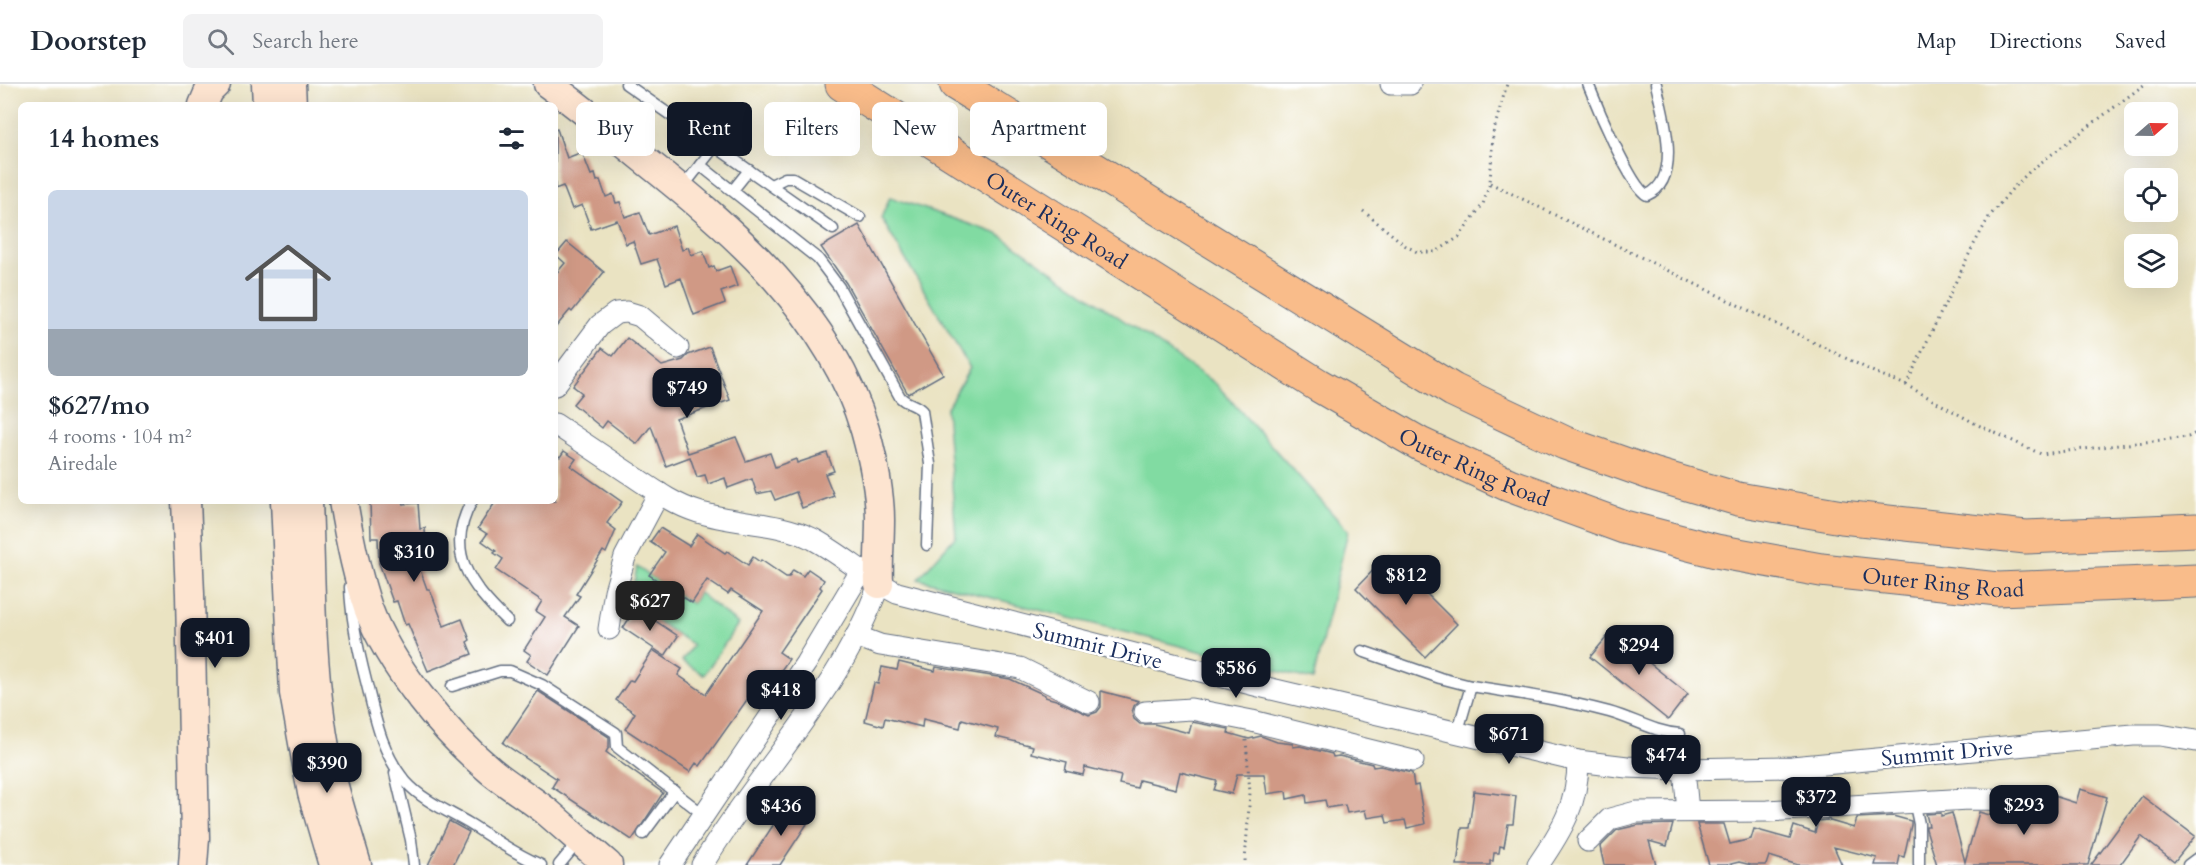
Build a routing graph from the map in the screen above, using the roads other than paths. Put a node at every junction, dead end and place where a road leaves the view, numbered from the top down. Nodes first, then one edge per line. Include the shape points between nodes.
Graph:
1 (216, 84) edge
2 (266, 84) edge
3 (291, 84) edge
4 (548, 84) edge
5 (626, 84) edge
6 (842, 84) edge
7 (956, 84) edge
8 (1391, 84) edge
9 (1410, 84) edge
10 (1588, 84) edge
11 (1656, 84) edge
12 (204, 102) edge
13 (267, 102) edge
14 (292, 102) edge
15 (667, 113) edge
16 (707, 156) edge
17 (729, 156) edge
18 (700, 165) junction
19 (749, 170) junction
20 (771, 185) junction
21 (681, 189) junction
22 (733, 190) junction
23 (860, 217) dead end
24 (833, 229) dead end
25 (678, 348) dead end
26 (558, 381) edge
27 (558, 426) edge
28 (659, 493) junction
29 (186, 504) edge
30 (285, 504) edge
31 (308, 504) edge
32 (344, 504) edge
33 (471, 504) edge
34 (2196, 530) edge
35 (349, 536) junction
36 (927, 545) dead end
37 (873, 571) junction
38 (2196, 581) edge
39 (507, 621) dead end
40 (609, 629) dead end
41 (856, 636) junction
42 (1362, 651) dead end
43 (452, 686) dead end
44 (1259, 686) junction
45 (1471, 686) junction
46 (1089, 702) dead end
47 (1145, 712) dead end
48 (1252, 721) junction
49 (298, 722) junction
50 (1457, 734) junction
51 (1680, 734) dead end
52 (2196, 741) edge
53 (392, 761) junction
54 (1413, 761) dead end
55 (1578, 761) junction
56 (1684, 769) junction
57 (675, 791) junction
58 (2038, 800) dead end
59 (1914, 801) junction
60 (1688, 811) junction
61 (704, 815) junction
62 (725, 830) junction
63 (643, 834) dead end
64 (579, 841) junction
65 (1588, 841) dead end
66 (194, 851) edge
67 (2196, 859) edge
68 (201, 865) edge
69 (316, 865) edge
70 (333, 865) edge
71 (357, 865) edge
72 (414, 865) edge
73 (541, 865) edge
74 (559, 865) edge
75 (608, 865) edge
76 (670, 865) edge
77 (702, 865) edge
78 (1538, 865) edge
79 (1919, 865) edge
80 (2188, 865) edge

1 - 12 main road
2 - 13 main road
3 - 14 main road
4 - 21 main road
5 - 15 lane
6 - 38 highway, Outer Ring Road via 1317,385 1420,444 1509,485 1635,530 1716,552 1821,570 1998,589
7 - 34 highway via 1454,390 1565,443 1738,499 1842,517 2026,537
8 - 9 street
10 - 11 lane via 1626,166 1640,192 1647,195 1658,186 1669,152
16 - 18 lane
17 - 19 lane
18 - 21 lane
18 - 22 lane
19 - 20 lane
19 - 22 lane
20 - 23 lane via 793,178
20 - 24 lane
21 - 37 main road via 734,235 795,301 838,364 857,407 875,473 880,517
22 - 36 lane via 818,259 839,287 900,397 922,411 930,464
25 - 26 street via 640,316 616,313 600,325
27 - 28 street, Summit Drive
28 - 37 street, Summit Drive via 713,516 791,530
28 - 40 street via 625,557
29 - 66 main road
30 - 49 main road
31 - 71 main road via 321,723
32 - 35 main road
33 - 39 lane via 461,536 463,562 483,598
35 - 53 lane via 351,612 356,639 378,728
35 - 64 main road via 369,610 392,655 429,708 467,751
37 - 41 street
37 - 44 street, Summit Drive via 897,594
37 - 61 street
41 - 46 street via 880,645 1020,668
41 - 62 street via 800,729
42 - 45 lane
43 - 57 lane via 505,670 533,680 616,734 617,747
44 - 48 street
44 - 50 street, Summit Drive
45 - 50 lane
45 - 51 lane via 1568,702 1665,733
47 - 48 street via 1191,709
48 - 54 street
49 - 69 main road via 296,754
49 - 70 main road via 312,793
50 - 55 street, Summit Drive
52 - 56 street, Summit Drive via 2133,735 1792,767
53 - 72 lane
53 - 73 lane via 414,791 509,850
55 - 56 street, Summit Drive
55 - 78 street via 1574,798
56 - 60 street
57 - 61 lane
57 - 63 lane
58 - 59 street
59 - 60 street via 1768,811
59 - 79 lane via 1919,824
60 - 65 street via 1636,812 1610,819
61 - 62 street
61 - 76 street
62 - 77 street
64 - 74 lane
64 - 75 main road
66 - 68 main road
67 - 80 lane

